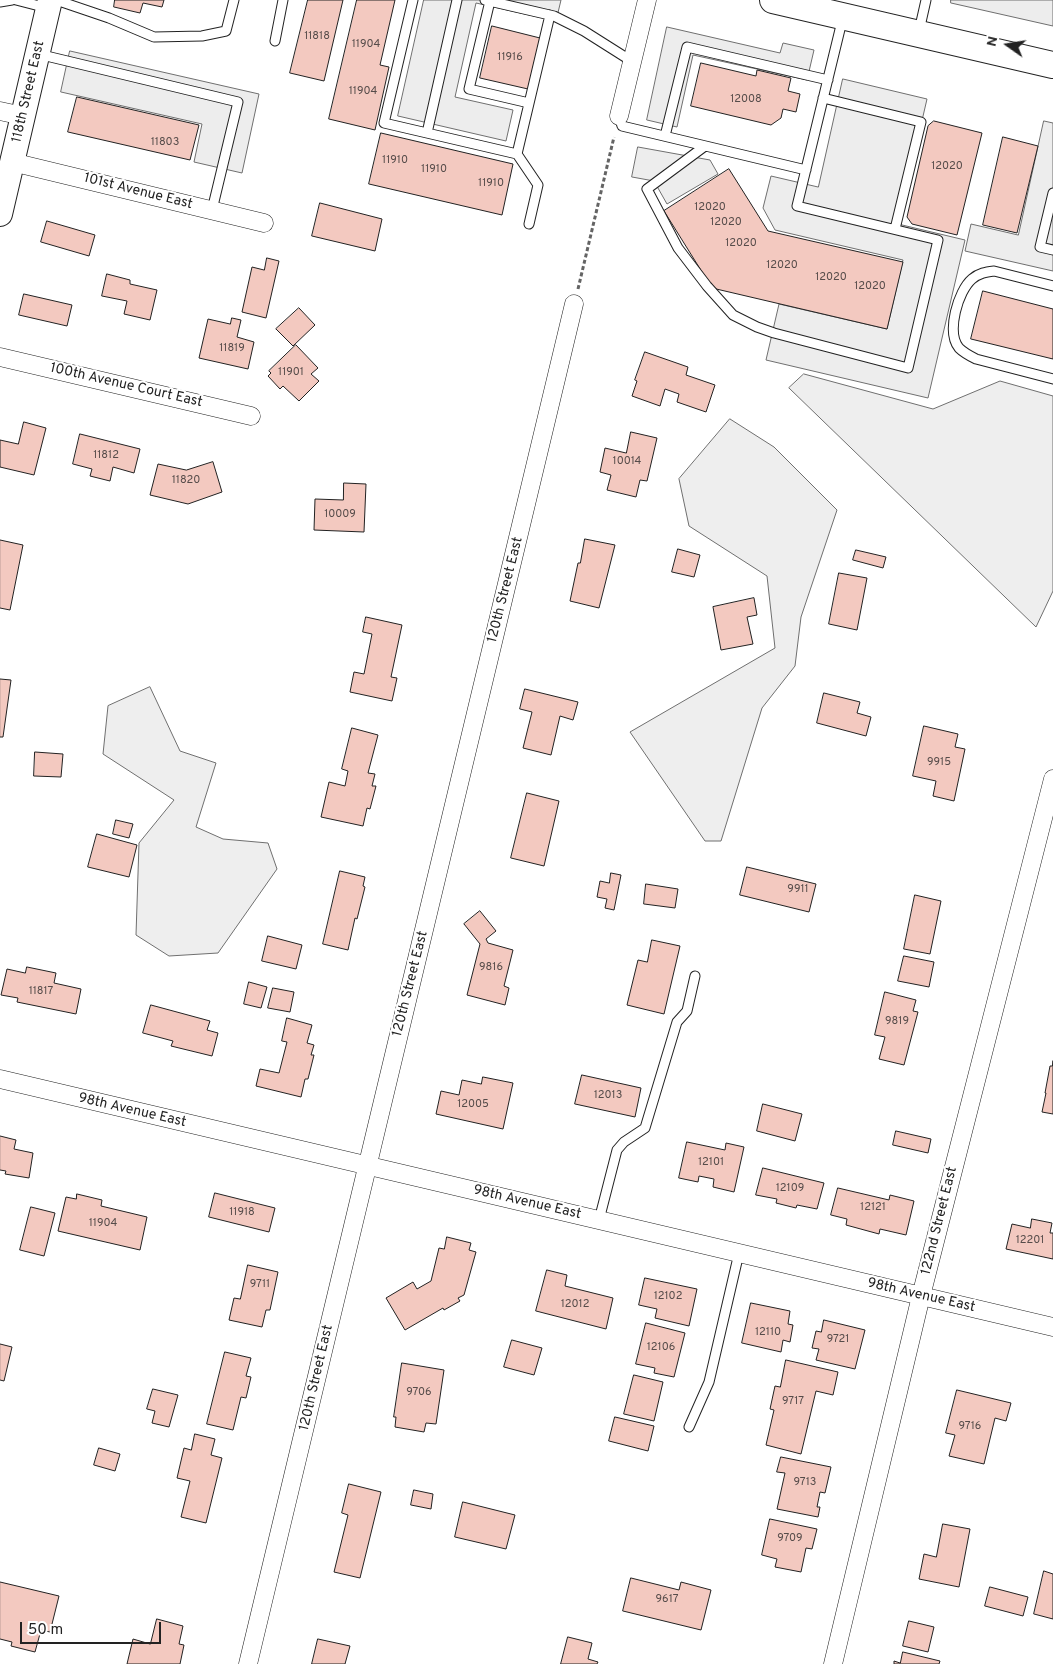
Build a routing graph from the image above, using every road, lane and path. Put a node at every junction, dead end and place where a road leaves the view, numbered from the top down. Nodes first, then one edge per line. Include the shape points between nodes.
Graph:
1 (12, 0) edge
2 (16, 0) edge
3 (234, 0) edge
4 (282, 0) edge
5 (413, 0) edge
6 (457, 0) edge
7 (647, 0) edge
8 (926, 0) edge
9 (488, 1) edge
10 (0, 2) edge
11 (788, 2) edge
12 (51, 3) edge
13 (550, 15) junction
14 (843, 16) junction
15 (918, 33) junction
16 (275, 41) dead end
17 (38, 54) junction
18 (633, 62) junction
19 (1053, 65) edge
20 (828, 80) junction
21 (823, 98) junction
22 (529, 103) junction
23 (0, 111) edge
24 (23, 116) junction
25 (619, 116) junction
26 (427, 133) junction
27 (665, 136) junction
28 (705, 146) junction
29 (517, 154) junction
30 (12, 162) junction
31 (806, 170) junction
32 (1053, 193) edge
33 (212, 210) junction
34 (0, 214) edge
35 (264, 223) dead end
36 (529, 224) dead end
37 (895, 229) junction
38 (1053, 250) edge
39 (1053, 286) edge
40 (574, 304) joint
41 (0, 357) edge
42 (1053, 379) edge
43 (251, 416) dead end
44 (1053, 779) edge
45 (1048, 816) edge
46 (695, 976) dead end
47 (0, 1080) edge
48 (367, 1166) junction
49 (598, 1220) junction
50 (739, 1253) junction
51 (921, 1296) junction
52 (1053, 1327) edge
53 (689, 1427) dead end
54 (248, 1664) edge
55 (833, 1664) edge

1 - 10 lane
2 - 12 lane
3 - 12 lane via 226,30 202,36 154,37 109,18
4 - 16 lane
5 - 26 lane via 384,123
6 - 26 lane
7 - 18 street
8 - 15 lane
9 - 13 lane
9 - 22 lane via 469,89
11 - 14 main road
12 - 17 street, 118th Street East
13 - 18 lane via 584,31
13 - 22 lane
14 - 15 main road
14 - 20 lane
15 - 19 main road
17 - 24 street, 118th Street East
17 - 33 lane via 238,102
18 - 25 street
20 - 21 lane
20 - 27 lane via 687,47
21 - 31 lane
21 - 37 lane via 920,122
22 - 29 lane
23 - 24 street
24 - 30 street, 118th Street East
25 - 27 lane via 622,126
25 - 40 path
26 - 29 lane
27 - 28 lane
28 - 31 lane
28 - 37 lane via 647,189 678,248 707,286 733,315 757,327 908,368 938,240
29 - 36 lane via 538,186
30 - 33 street, 101st Avenue East
30 - 34 street, 118th Street East
31 - 37 lane via 798,206
32 - 38 lane via 1040,247
33 - 35 street, 101st Avenue East
39 - 42 lane via 994,271 978,275 961,294 953,331 958,347 976,359
40 - 48 street, 120th Street East
41 - 43 street, 100th Avenue Court East
44 - 45 street, 122nd Street East
45 - 51 street, 122nd Street East
46 - 49 lane via 687,1011 677,1022 645,1128 617,1150
47 - 48 street, 98th Avenue East
48 - 49 street, 98th Avenue East
48 - 54 street, 120th Street East
49 - 50 street, 98th Avenue East
50 - 51 street, 98th Avenue East
50 - 53 lane via 709,1382
51 - 52 street, 98th Avenue East
51 - 55 street, 122nd Street East

